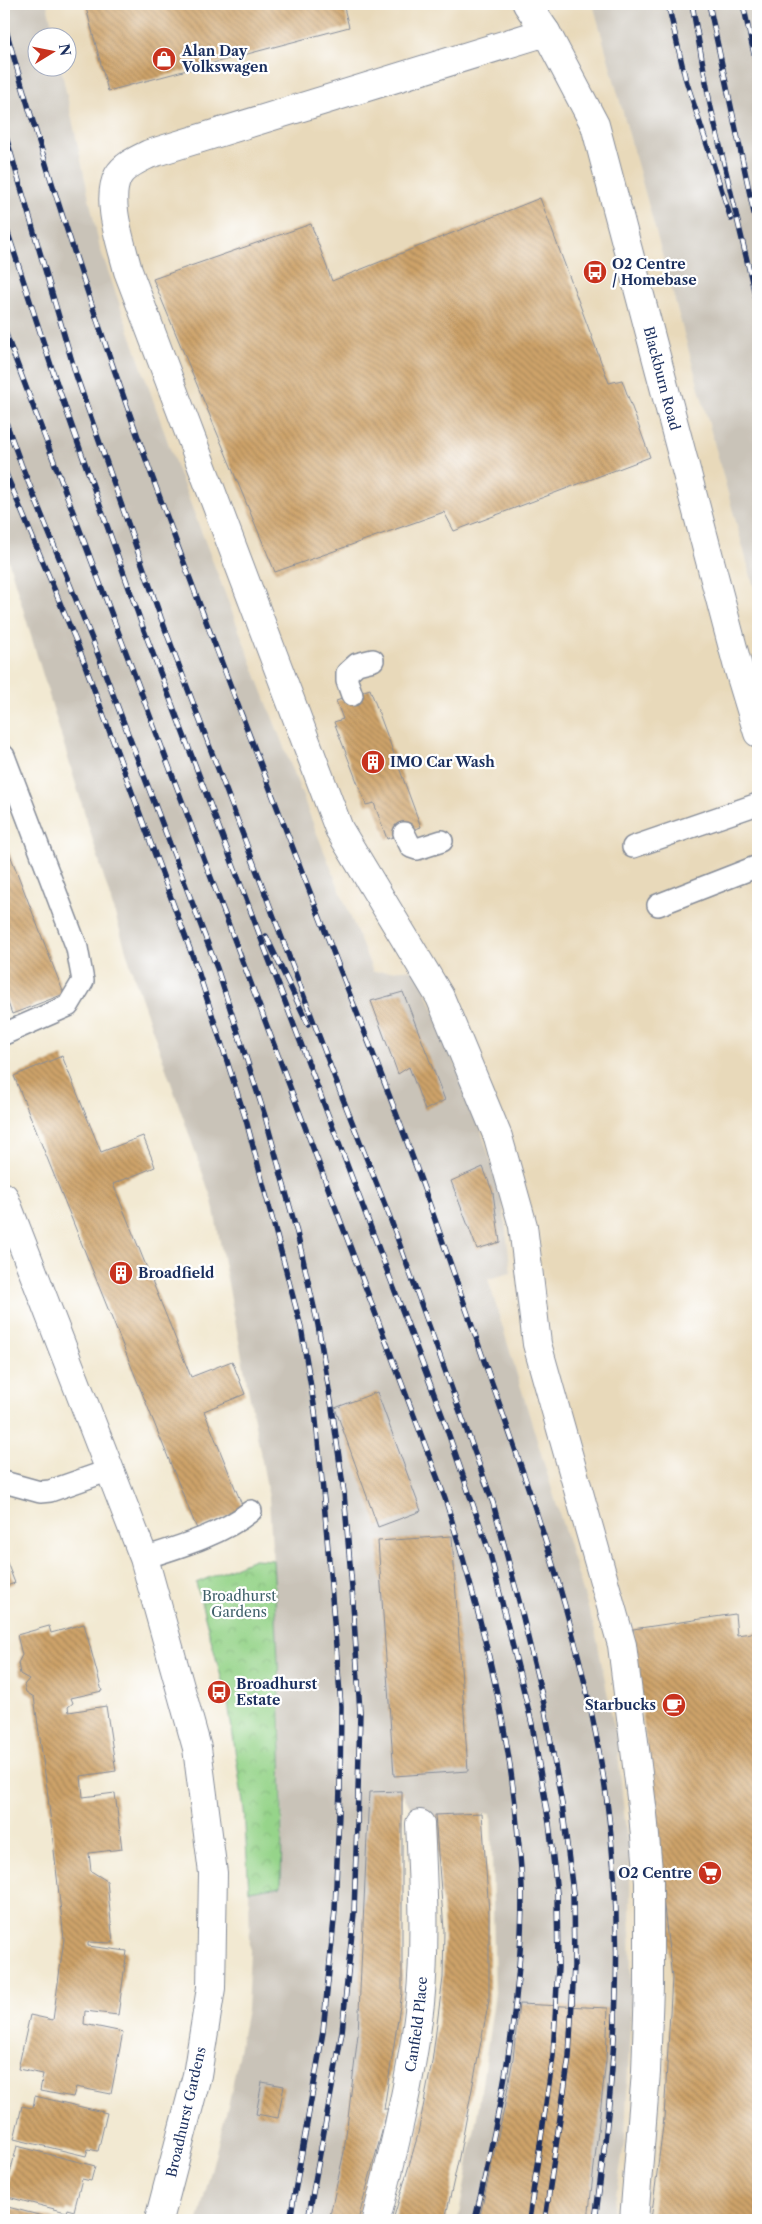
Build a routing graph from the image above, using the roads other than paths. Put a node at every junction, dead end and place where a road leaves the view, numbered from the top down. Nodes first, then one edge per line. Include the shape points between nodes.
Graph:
1 (527, 4) edge
2 (551, 4) edge
3 (546, 32) junction
4 (373, 660) dead end
5 (352, 695) dead end
6 (758, 733) edge
7 (4, 756) edge
8 (758, 804) edge
9 (404, 833) dead end
10 (442, 841) dead end
11 (633, 847) dead end
12 (758, 866) edge
13 (658, 905) dead end
14 (4, 1034) edge
15 (4, 1197) edge
16 (110, 1470) junction
17 (4, 1482) edge
18 (251, 1511) dead end
19 (144, 1558) junction
20 (420, 1824) dead end
21 (159, 2220) edge
22 (376, 2220) edge
23 (634, 2220) edge

1 - 3 street, Blackburn Road
2 - 3 street
3 - 6 street, Blackburn Road via 596,125
3 - 23 street via 149,154 118,176 114,218 128,271 339,829 440,997 498,1137 523,1226 537,1344 622,1645 643,1814 649,1882 649,1986 646,2072
4 - 5 lane via 357,664 347,673
7 - 14 lane via 77,948 83,981 68,1006
8 - 11 lane
9 - 10 lane via 411,847 417,849
12 - 13 lane
15 - 16 street, Broadhurst Gardens
16 - 17 lane via 50,1491 40,1492
16 - 19 street, Broadhurst Gardens
18 - 19 lane via 238,1522
19 - 21 street, Broadhurst Gardens via 197,1748 213,1873 211,1988 198,2075
20 - 22 street, Canfield Place via 424,1903 420,2003 393,2154

